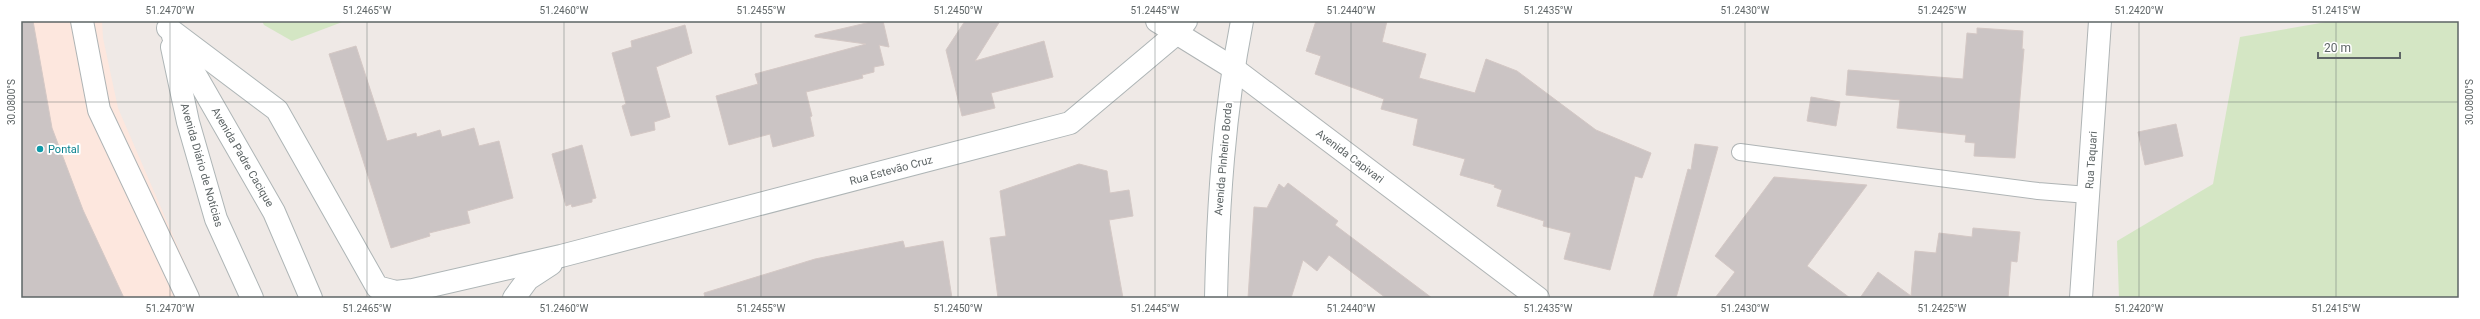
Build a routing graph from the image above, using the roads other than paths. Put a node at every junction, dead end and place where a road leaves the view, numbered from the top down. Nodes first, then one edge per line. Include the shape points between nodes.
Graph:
1 (82, 21) edge
2 (1157, 21) edge
3 (1242, 21) edge
4 (2100, 21) edge
5 (167, 24) edge
6 (1182, 27) edge
7 (1232, 68) junction
8 (1740, 152) dead end
9 (2088, 195) junction
10 (561, 256) junction
11 (188, 298) edge
12 (252, 298) edge
13 (311, 298) edge
14 (514, 298) edge
15 (1216, 298) edge
16 (1538, 298) edge
17 (2081, 298) edge

1 - 11 main road via 99,110
2 - 6 main road, Avenida Capivari
3 - 7 main road, Avenida Pinheiro Borda
4 - 9 main road, Rua Taquari
5 - 10 main road, Rua Estevão Cruz via 278,110 377,287 396,292 413,290
5 - 12 main road, Avenida Diário de Notícias via 188,122 216,219
5 - 13 main road, Avenida Padre Cacique via 274,212
6 - 7 main road, Avenida Capivari
6 - 10 main road, Rua Estevão Cruz via 1070,123
7 - 15 main road, Avenida Pinheiro Borda via 1218,198
7 - 16 main road, Avenida Capivari
8 - 9 lane via 2038,191
9 - 17 main road, Rua Taquari
10 - 14 main road via 528,279

